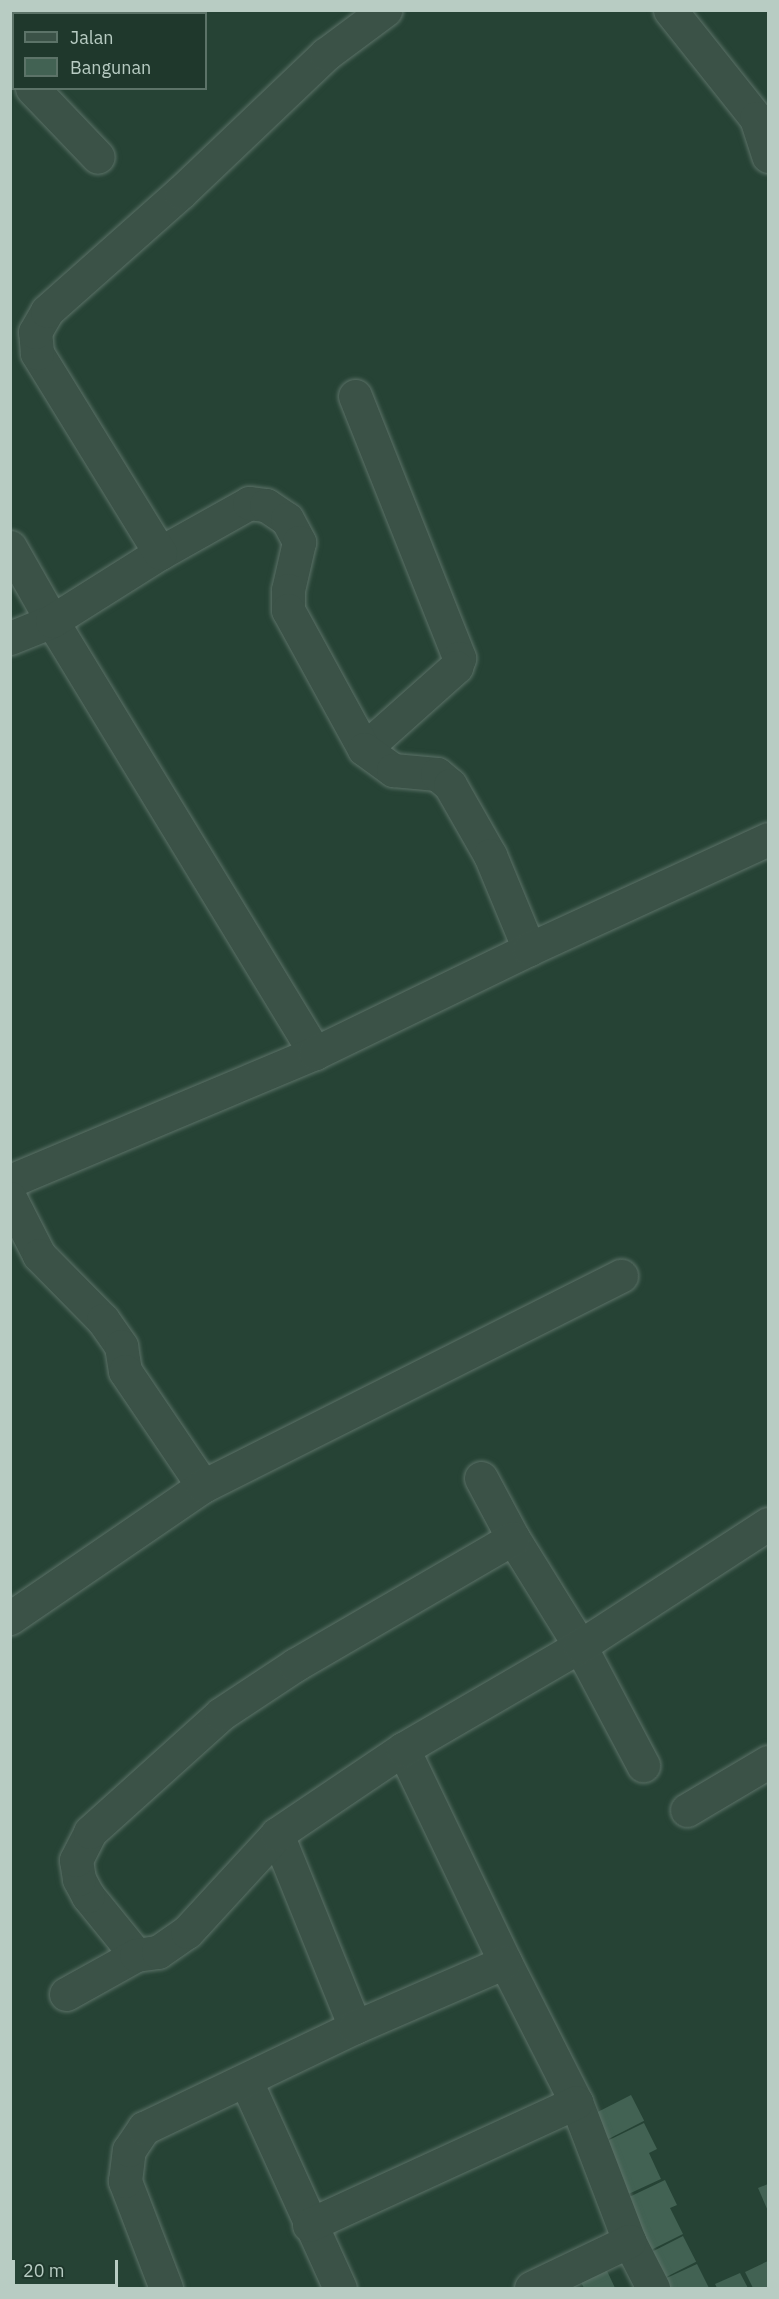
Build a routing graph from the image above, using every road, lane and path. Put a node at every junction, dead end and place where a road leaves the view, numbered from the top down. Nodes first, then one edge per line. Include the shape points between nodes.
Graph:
1 (385, 10) edge
2 (670, 10) edge
3 (34, 90) edge
4 (762, 115) edge
5 (768, 156) edge
6 (98, 157) dead end
7 (355, 396) dead end
8 (10, 547) edge
9 (160, 553) junction
10 (52, 621) junction
11 (10, 639) edge
12 (364, 749) junction
13 (768, 839) edge
14 (529, 949) junction
15 (315, 1053) junction
16 (10, 1181) edge
17 (10, 1198) edge
18 (621, 1276) dead end
19 (481, 1478) dead end
20 (203, 1486) junction
21 (768, 1524) edge
22 (513, 1538) junction
23 (10, 1618) edge
24 (580, 1646) junction
25 (403, 1749) junction
26 (768, 1762) edge
27 (643, 1765) dead end
28 (687, 1810) dead end
29 (277, 1834) junction
30 (136, 1955) junction
31 (505, 1962) junction
32 (66, 1994) dead end
33 (355, 2027) junction
34 (246, 2081) junction
35 (576, 2102) junction
36 (309, 2225) junction
37 (628, 2241) junction
38 (166, 2289) edge
39 (340, 2289) edge
40 (531, 2289) edge
41 (653, 2289) edge

1 - 9 street via 308,70 181,192 47,311 35,332 37,353
2 - 4 street
3 - 6 street
4 - 5 street
7 - 12 street via 459,658 456,667
8 - 10 street
9 - 10 street
9 - 12 street via 249,504 267,505 287,519 298,542 288,610
10 - 11 street
10 - 15 street
12 - 14 street via 393,770 437,774 450,785 490,855
13 - 14 street
14 - 15 street
15 - 16 street
17 - 20 street via 39,1254 103,1320 121,1346 125,1371
18 - 20 street
19 - 22 street
20 - 23 street
21 - 24 street
22 - 24 street
22 - 30 street via 294,1665 221,1714 90,1832 76,1860 79,1879
24 - 25 street
24 - 27 street
25 - 29 street
25 - 31 street
26 - 28 street
29 - 30 street via 187,1932 158,1952
29 - 33 street
30 - 32 street
31 - 33 street
31 - 35 street
33 - 34 street
34 - 36 street
34 - 38 street via 144,2128 129,2150 124,2181
35 - 36 street
35 - 37 street
36 - 39 street
37 - 40 street
37 - 41 street

